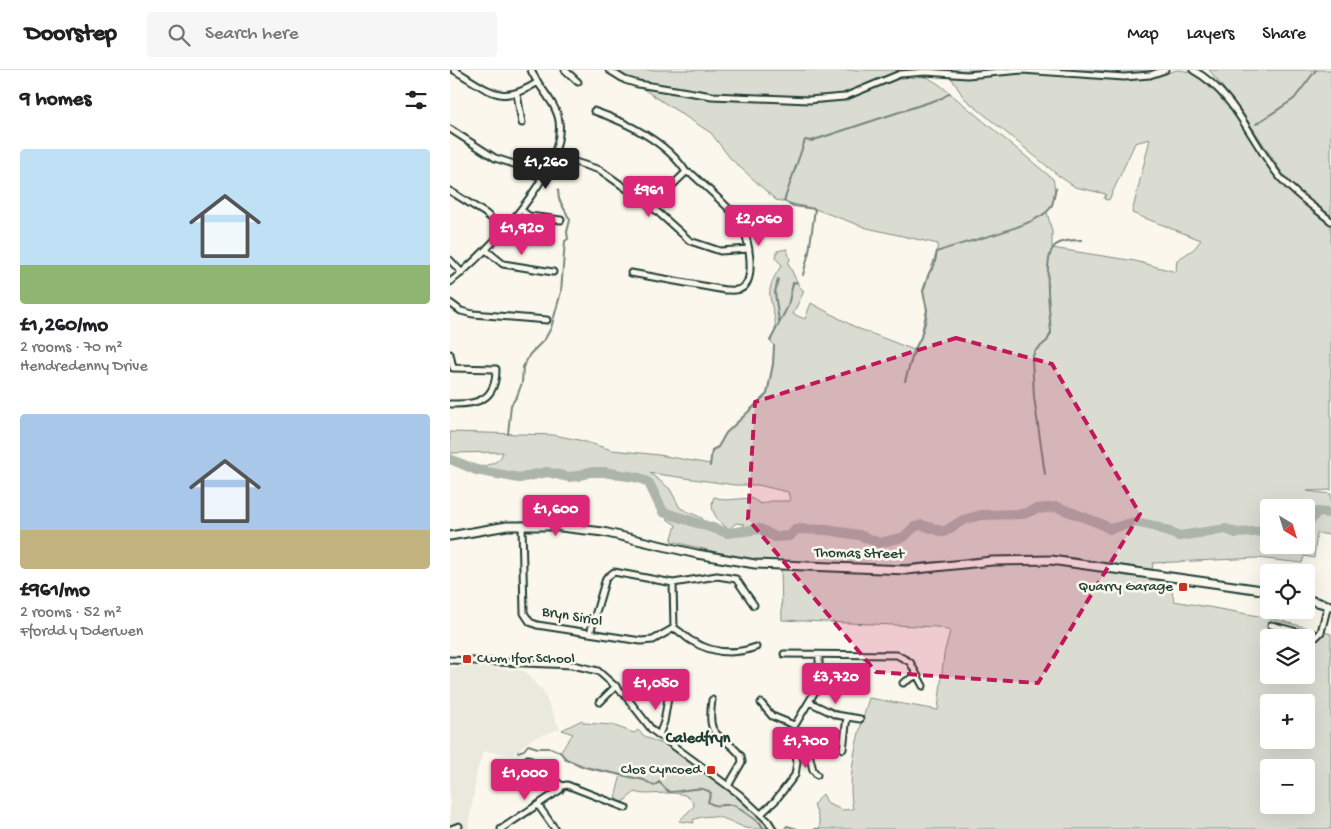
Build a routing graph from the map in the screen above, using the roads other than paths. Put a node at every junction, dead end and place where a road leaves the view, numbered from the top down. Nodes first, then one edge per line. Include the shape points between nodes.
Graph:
1 (454, 70) edge
2 (531, 70) edge
3 (565, 70) edge
4 (609, 70) edge
5 (1166, 70) edge
6 (1193, 70) edge
7 (538, 82) junction
8 (578, 82) dead end
9 (516, 94) junction
10 (594, 111) dead end
11 (522, 123) dead end
12 (450, 129) edge
13 (553, 155) junction
14 (686, 172) junction
15 (542, 178) junction
16 (450, 191) edge
17 (651, 206) junction
18 (521, 210) junction
19 (561, 220) dead end
20 (1331, 221) edge
21 (505, 230) junction
22 (749, 249) junction
23 (486, 250) junction
24 (450, 260) edge
25 (553, 272) dead end
26 (462, 273) junction
27 (632, 273) dead end
28 (450, 282) edge
29 (450, 303) edge
30 (547, 320) dead end
31 (450, 354) edge
32 (452, 368) edge
33 (450, 404) edge
34 (522, 525) junction
35 (450, 536) edge
36 (673, 584) junction
37 (1260, 590) edge
38 (1315, 601) edge
39 (754, 605) dead end
40 (1330, 605) edge
41 (1271, 625) dead end
42 (674, 628) junction
43 (590, 633) junction
44 (756, 647) dead end
45 (784, 654) dead end
46 (819, 655) junction
47 (450, 660) edge
48 (917, 674) junction
49 (903, 683) dead end
50 (616, 686) junction
51 (923, 686) dead end
52 (669, 692) dead end
53 (600, 702) dead end
54 (809, 702) junction
55 (706, 703) dead end
56 (761, 703) dead end
57 (847, 717) junction
58 (860, 719) dead end
59 (794, 725) junction
60 (659, 735) junction
61 (793, 743) junction
62 (843, 749) dead end
63 (528, 759) dead end
64 (817, 775) dead end
65 (562, 786) junction
66 (728, 786) junction
67 (538, 805) junction
68 (626, 808) dead end
69 (761, 814) junction
70 (459, 826) dead end
71 (451, 829) edge
72 (501, 829) edge
73 (555, 829) edge
74 (773, 829) edge

1 - 9 street via 495,93 505,96
2 - 7 street
3 - 8 street
4 - 5 street via 638,84 712,96 809,100 844,97 900,74 967,75 1022,70 1124,77
6 - 20 street via 1206,78 1238,114 1286,184
7 - 9 street
7 - 13 street via 558,118 558,139
9 - 11 street
10 - 14 street via 648,137 672,155
12 - 15 street via 495,158
13 - 15 street
13 - 17 street via 595,167
14 - 17 street
14 - 22 street via 698,179 740,222
15 - 18 street
16 - 21 street
17 - 22 street via 676,230 703,247 720,251
18 - 19 street via 529,216
18 - 21 street
21 - 23 street
22 - 27 street via 750,272 740,290
23 - 25 street via 502,264
23 - 26 street
24 - 26 street
26 - 28 street
29 - 30 street via 473,314
31 - 32 street
32 - 33 street via 496,369 496,378 490,393 482,399 469,404
34 - 35 main road, Thomas Street
34 - 37 main road, Thomas Street via 603,532 756,564 907,570 992,561 1051,560
34 - 43 street, Bryn Siriol via 524,613 527,619 538,626
36 - 39 street via 717,576 736,579
36 - 42 street
36 - 43 street via 620,572 609,574
38 - 40 main road
40 - 41 street via 1321,632 1316,637
42 - 43 street, Bryn Siriol via 649,641
42 - 44 street via 690,640 711,649 731,653
45 - 46 street
46 - 48 street via 897,655 907,659
46 - 54 street via 819,685
47 - 50 street via 573,665 598,671
48 - 49 street
48 - 51 street
50 - 53 street
50 - 60 street via 646,725
52 - 60 street
54 - 57 street via 832,714
54 - 59 street
55 - 66 street via 712,702 710,723 714,732 742,756 742,762
56 - 59 street via 772,716
57 - 58 street
57 - 62 street
59 - 61 street
60 - 66 street
61 - 64 street via 807,746
61 - 69 street via 797,762 795,775
63 - 65 street
65 - 67 street
65 - 68 street via 567,785
66 - 69 street
67 - 72 street
67 - 73 street
69 - 74 street
70 - 71 street

